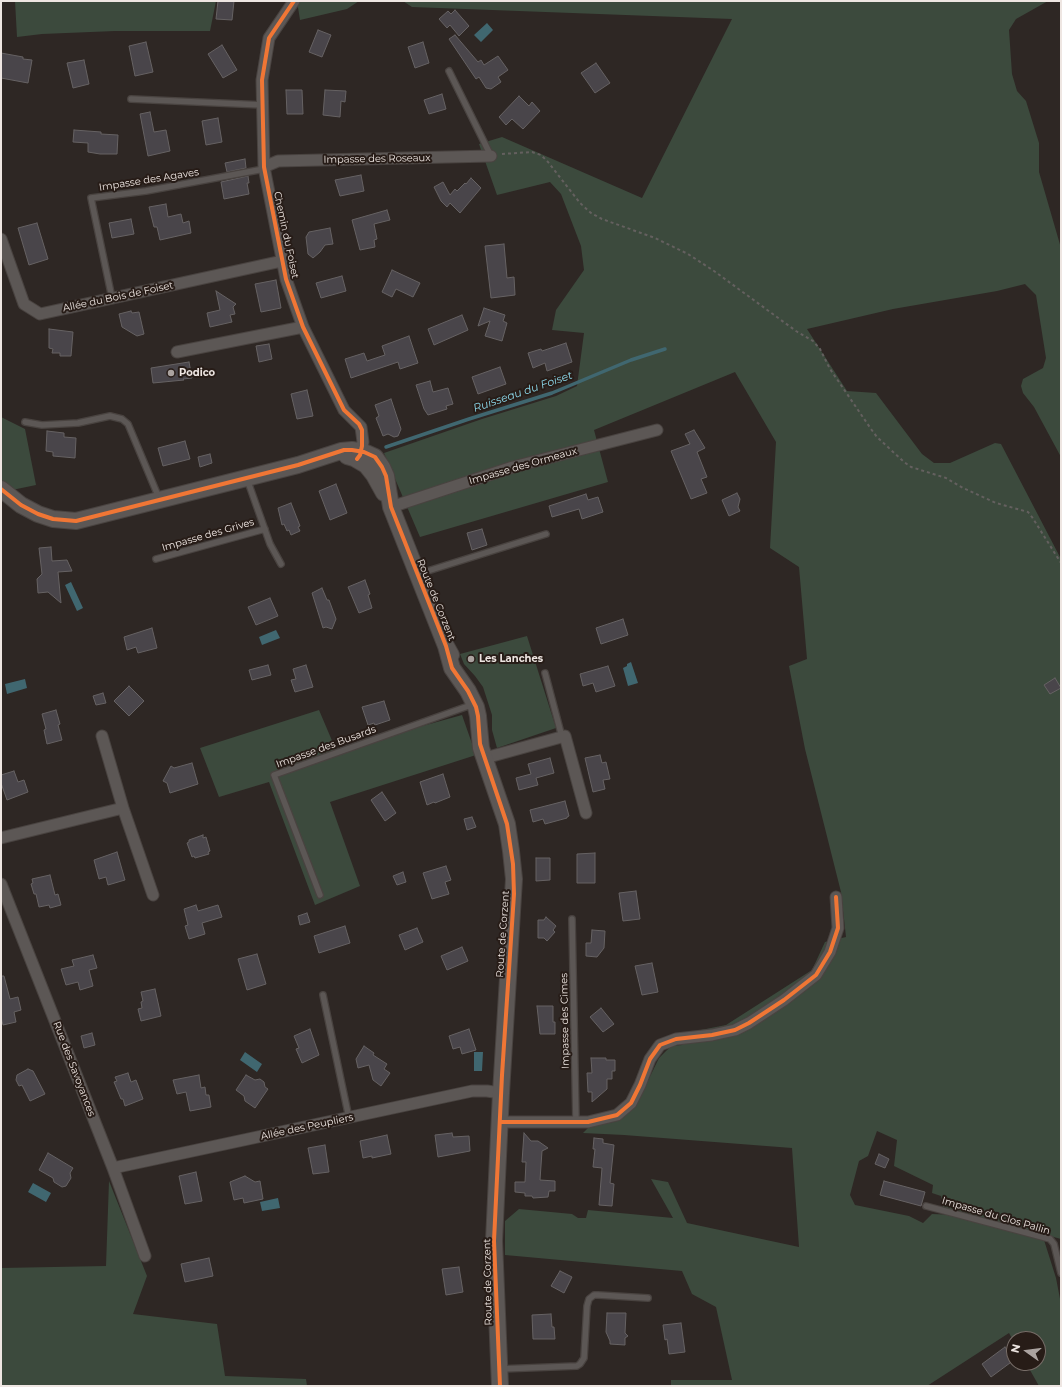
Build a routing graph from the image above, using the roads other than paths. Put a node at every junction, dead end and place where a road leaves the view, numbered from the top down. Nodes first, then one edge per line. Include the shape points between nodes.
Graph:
1 (294, 1) edge
2 (449, 71) dead end
3 (132, 99) dead end
4 (263, 105) junction
5 (491, 156) joint
6 (264, 168) junction
7 (1, 239) edge
8 (282, 261) junction
9 (112, 298) junction
10 (303, 327) junction
11 (177, 352) dead end
12 (25, 422) dead end
13 (657, 430) dead end
14 (359, 455) junction
15 (246, 478) junction
16 (1, 489) edge
17 (159, 501) junction
18 (391, 507) junction
19 (265, 529) junction
20 (546, 534) dead end
21 (156, 559) dead end
22 (281, 564) dead end
23 (418, 575) junction
24 (545, 673) dead end
25 (478, 703) junction
26 (102, 736) dead end
27 (562, 737) junction
28 (485, 758) junction
29 (123, 808) junction
30 (586, 813) dead end
31 (1, 838) edge
32 (1, 884) edge
33 (153, 895) dead end
34 (320, 895) dead end
35 (836, 897) dead end
36 (572, 919) dead end
37 (323, 995) dead end
38 (501, 1093) junction
39 (349, 1118) junction
40 (500, 1122) junction
41 (576, 1122) junction
42 (113, 1168) junction
43 (926, 1206) dead end
44 (145, 1256) dead end
45 (1061, 1273) edge
46 (648, 1298) dead end
47 (499, 1369) junction
48 (500, 1386) edge

1 - 4 street, Chemin du Foiset via 269,38 262,80
2 - 5 lane
3 - 4 lane
4 - 6 street, Chemin du Foiset
5 - 6 street, Impasse des Roseaux via 278,161
6 - 8 street, Chemin du Foiset
6 - 9 lane, Impasse des Agaves via 146,191 91,198
7 - 9 street, Allée du Bois de Foiset via 24,304 40,314
8 - 9 street, Allée du Bois de Foiset
8 - 10 street, Chemin du Foiset
10 - 11 street
10 - 14 street, Chemin du Foiset via 344,410 361,427 363,438
12 - 17 lane via 42,425 78,423 110,416 122,418 128,424
13 - 18 street, Impasse des Ormeaux via 513,467
14 - 15 street via 352,450 341,451
14 - 18 street, Route de Corzent via 374,458 382,467
15 - 17 street
15 - 19 lane
16 - 17 street via 32,511 66,521 82,520
18 - 23 street, Route de Corzent
19 - 21 lane, Impasse des Grives
19 - 22 lane
20 - 23 lane
23 - 25 street, Route de Corzent via 452,668
24 - 27 lane
25 - 28 street, Route de Corzent via 480,744
25 - 34 lane, Impasse des Busards via 274,775
26 - 29 street
27 - 28 street
27 - 30 street via 565,736
28 - 38 street, Route de Corzent via 506,824 514,879
29 - 31 street
29 - 33 street
32 - 42 street, Rue des Savoyances
35 - 41 street via 838,928 830,952 816,975 784,1000 735,1030 676,1039 660,1045 650,1059 631,1103 617,1115 588,1122
36 - 41 lane, Impasse des Cimes
37 - 39 lane
38 - 39 street, Allée des Peupliers via 472,1091
38 - 40 street, Route de Corzent
39 - 42 street, Allée des Peupliers
40 - 41 street
40 - 47 street, Route de Corzent via 494,1255
42 - 44 street, Rue des Savoyances
43 - 45 lane, Impasse du Clos Pallin via 1050,1239 1054,1244
46 - 47 lane via 594,1295 589,1299 584,1358 576,1366
47 - 48 street, Route de Corzent

